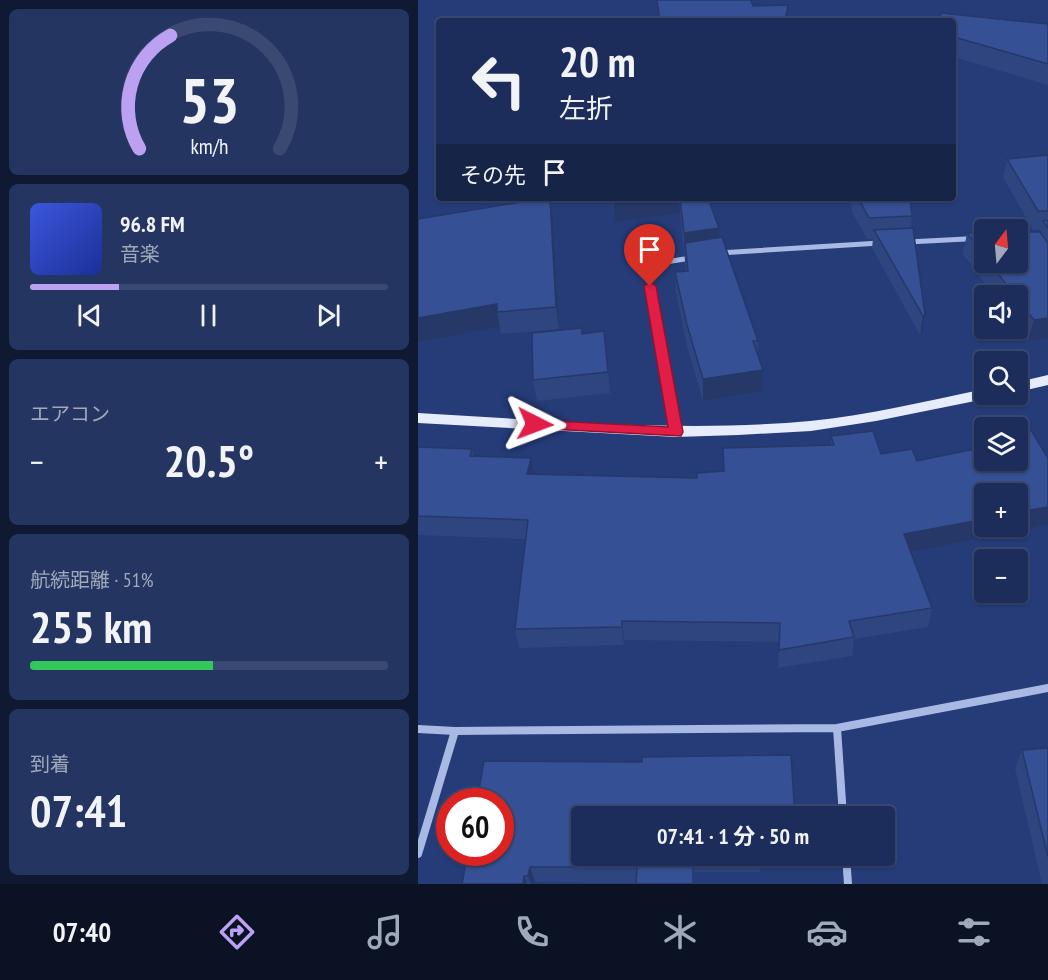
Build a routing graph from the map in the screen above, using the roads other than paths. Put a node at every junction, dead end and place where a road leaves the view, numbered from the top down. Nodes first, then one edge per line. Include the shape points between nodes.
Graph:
1 (974, 238) edge
2 (890, 242) edge
3 (902, 242) edge
4 (714, 254) edge
5 (703, 256) edge
6 (1048, 380) edge
7 (1028, 385) edge
8 (974, 396) edge
9 (418, 418) edge
10 (676, 432) junction
11 (1048, 688) edge
12 (837, 728) junction
13 (418, 729) edge
14 (455, 731) junction
15 (842, 806) edge
16 (418, 854) edge
17 (847, 866) edge
18 (848, 884) edge

1 - 3 street
2 - 4 street
5 - 10 street via 646,265
6 - 7 main road
8 - 10 main road via 811,426
9 - 10 main road
11 - 12 street
12 - 14 street
12 - 15 street
13 - 14 street
14 - 16 street
17 - 18 street

